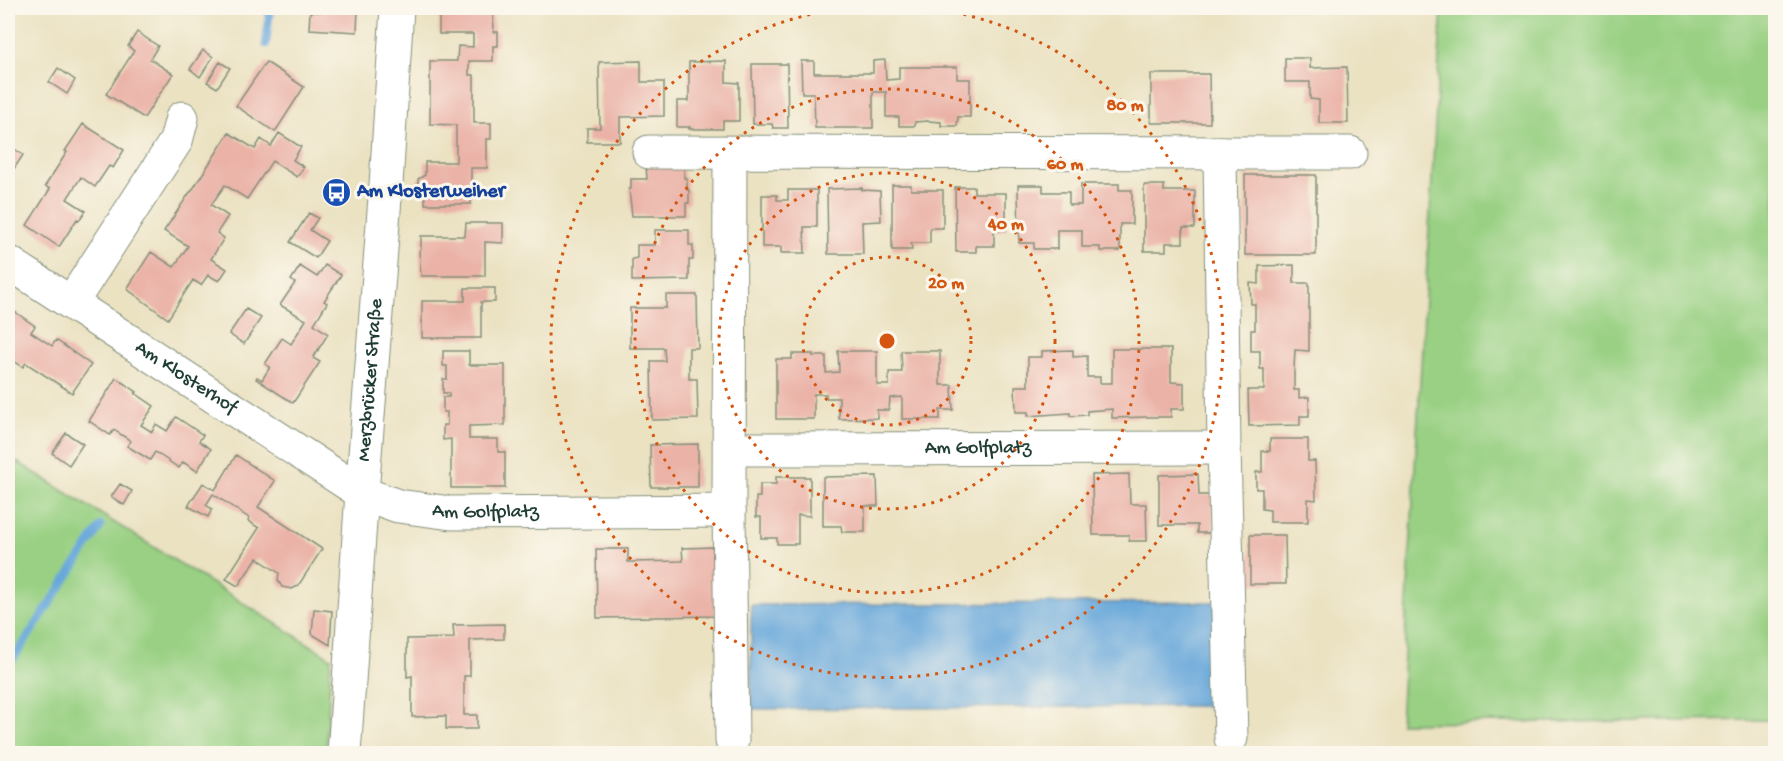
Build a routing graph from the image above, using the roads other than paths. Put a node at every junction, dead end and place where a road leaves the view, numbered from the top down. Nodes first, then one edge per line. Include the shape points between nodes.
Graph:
1 (397, 8) edge
2 (182, 118) dead end
3 (649, 153) dead end
4 (730, 153) junction
5 (1220, 153) junction
6 (1350, 153) dead end
7 (8, 262) edge
8 (71, 303) junction
9 (1224, 448) junction
10 (730, 449) junction
11 (362, 493) junction
12 (729, 511) junction
13 (1231, 738) dead end
14 (732, 741) dead end
15 (344, 753) edge

1 - 11 street, Merzbrücker Straße
2 - 8 street via 176,141
3 - 4 street
4 - 5 street
4 - 10 street
5 - 6 street
5 - 9 street
7 - 8 street, Am Klosterhof
8 - 11 street, Am Klosterhof
9 - 10 street, Am Golfplatz
9 - 13 street
10 - 12 street
11 - 12 street, Am Golfplatz via 398,506 451,513
11 - 15 street, Merzbrücker Straße
12 - 14 street

